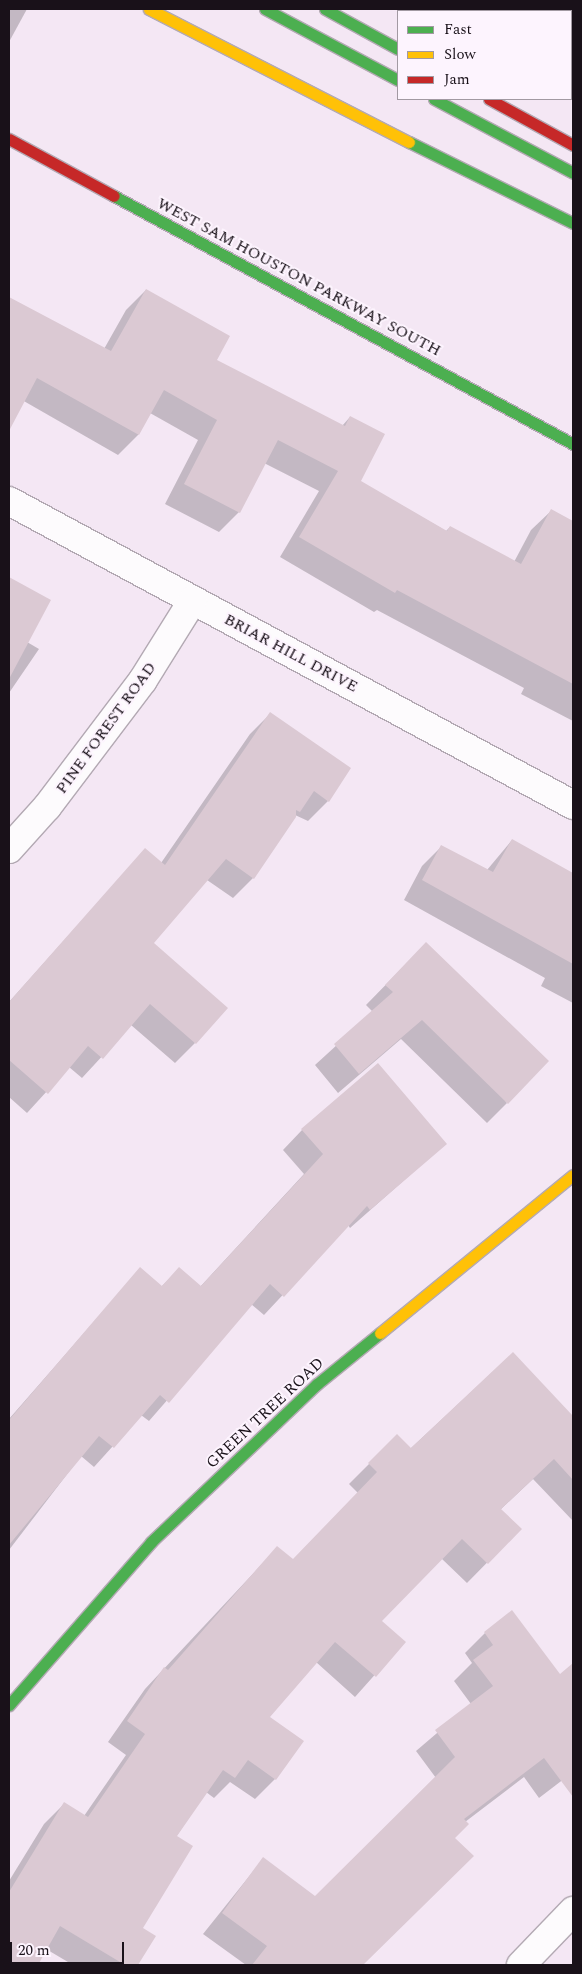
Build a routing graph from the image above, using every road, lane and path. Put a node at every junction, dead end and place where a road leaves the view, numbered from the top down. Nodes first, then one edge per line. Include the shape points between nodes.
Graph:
1 (149, 9) edge
2 (265, 9) edge
3 (324, 9) edge
4 (397, 48) edge
5 (397, 79) edge
6 (436, 100) edge
7 (491, 100) edge
8 (9, 139) edge
9 (573, 145) edge
10 (573, 173) edge
11 (573, 223) edge
12 (573, 444) edge
13 (9, 501) edge
14 (193, 600) junction
15 (573, 805) edge
16 (9, 849) edge
17 (573, 1175) edge
18 (9, 1705) edge
19 (573, 1911) edge
20 (521, 1965) edge

1 - 11 main road via 285,82
2 - 5 main road
3 - 4 main road
6 - 10 main road
7 - 9 main road
8 - 12 main road, WEST SAM HOUSTON PARKWAY SOUTH
13 - 14 street, BRIAR HILL DRIVE
14 - 15 street, BRIAR HILL DRIVE
14 - 16 street, PINE FOREST ROAD via 143,680 47,807
17 - 18 main road, GREEN TREE ROAD via 317,1384 151,1542
19 - 20 street

